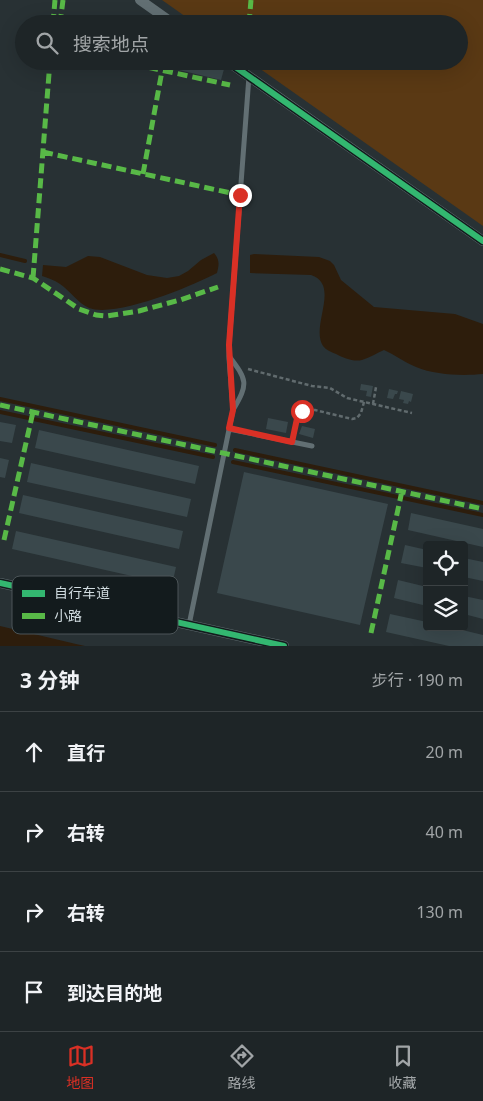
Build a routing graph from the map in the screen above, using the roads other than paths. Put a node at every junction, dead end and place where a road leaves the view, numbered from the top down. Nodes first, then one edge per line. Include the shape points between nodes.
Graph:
1 (140, 0) edge
2 (161, 15) edge
3 (240, 70) edge
4 (249, 76) junction
5 (483, 241) edge
6 (229, 355) junction
7 (233, 410) junction
8 (229, 428) junction
9 (312, 446) dead end
10 (178, 623) edge
11 (189, 625) junction
12 (284, 646) edge

1 - 2 street
3 - 4 street
4 - 5 street
4 - 6 lane
6 - 7 lane
6 - 7 lane via 245,384
7 - 8 lane
8 - 9 lane
8 - 11 lane
10 - 11 street
11 - 12 street

